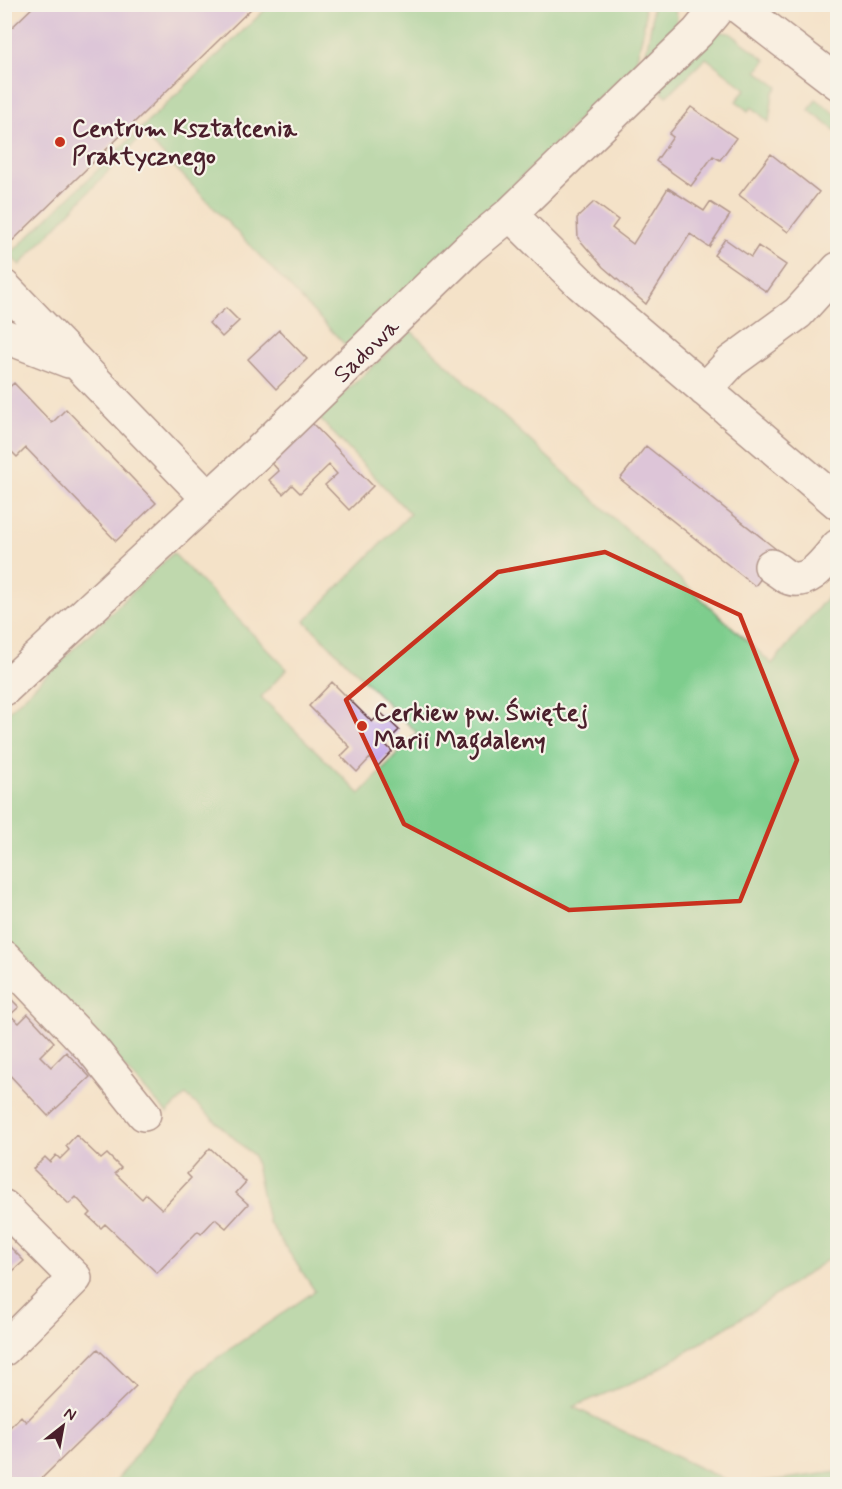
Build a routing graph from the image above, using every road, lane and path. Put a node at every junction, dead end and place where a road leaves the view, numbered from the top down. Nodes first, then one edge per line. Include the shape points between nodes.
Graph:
1 (721, 4) edge
2 (735, 4) edge
3 (837, 83) edge
4 (510, 214) junction
5 (837, 269) edge
6 (4, 287) edge
7 (4, 336) edge
8 (79, 364) junction
9 (705, 390) junction
10 (208, 498) junction
11 (837, 503) edge
12 (837, 546) edge
13 (771, 566) dead end
14 (4, 689) edge
15 (4, 957) edge
16 (144, 1114) dead end
17 (4, 1207) edge
18 (4, 1349) edge

1 - 4 street, Sadowa via 698,33
2 - 3 street
4 - 9 street via 581,284
4 - 10 street, Sadowa
5 - 9 street via 798,313 731,362
6 - 8 street
7 - 8 street
8 - 10 street
9 - 11 street
10 - 14 street, Sadowa
12 - 13 street via 819,569 805,578 789,578
15 - 16 street via 93,1050
17 - 18 street via 75,1278

